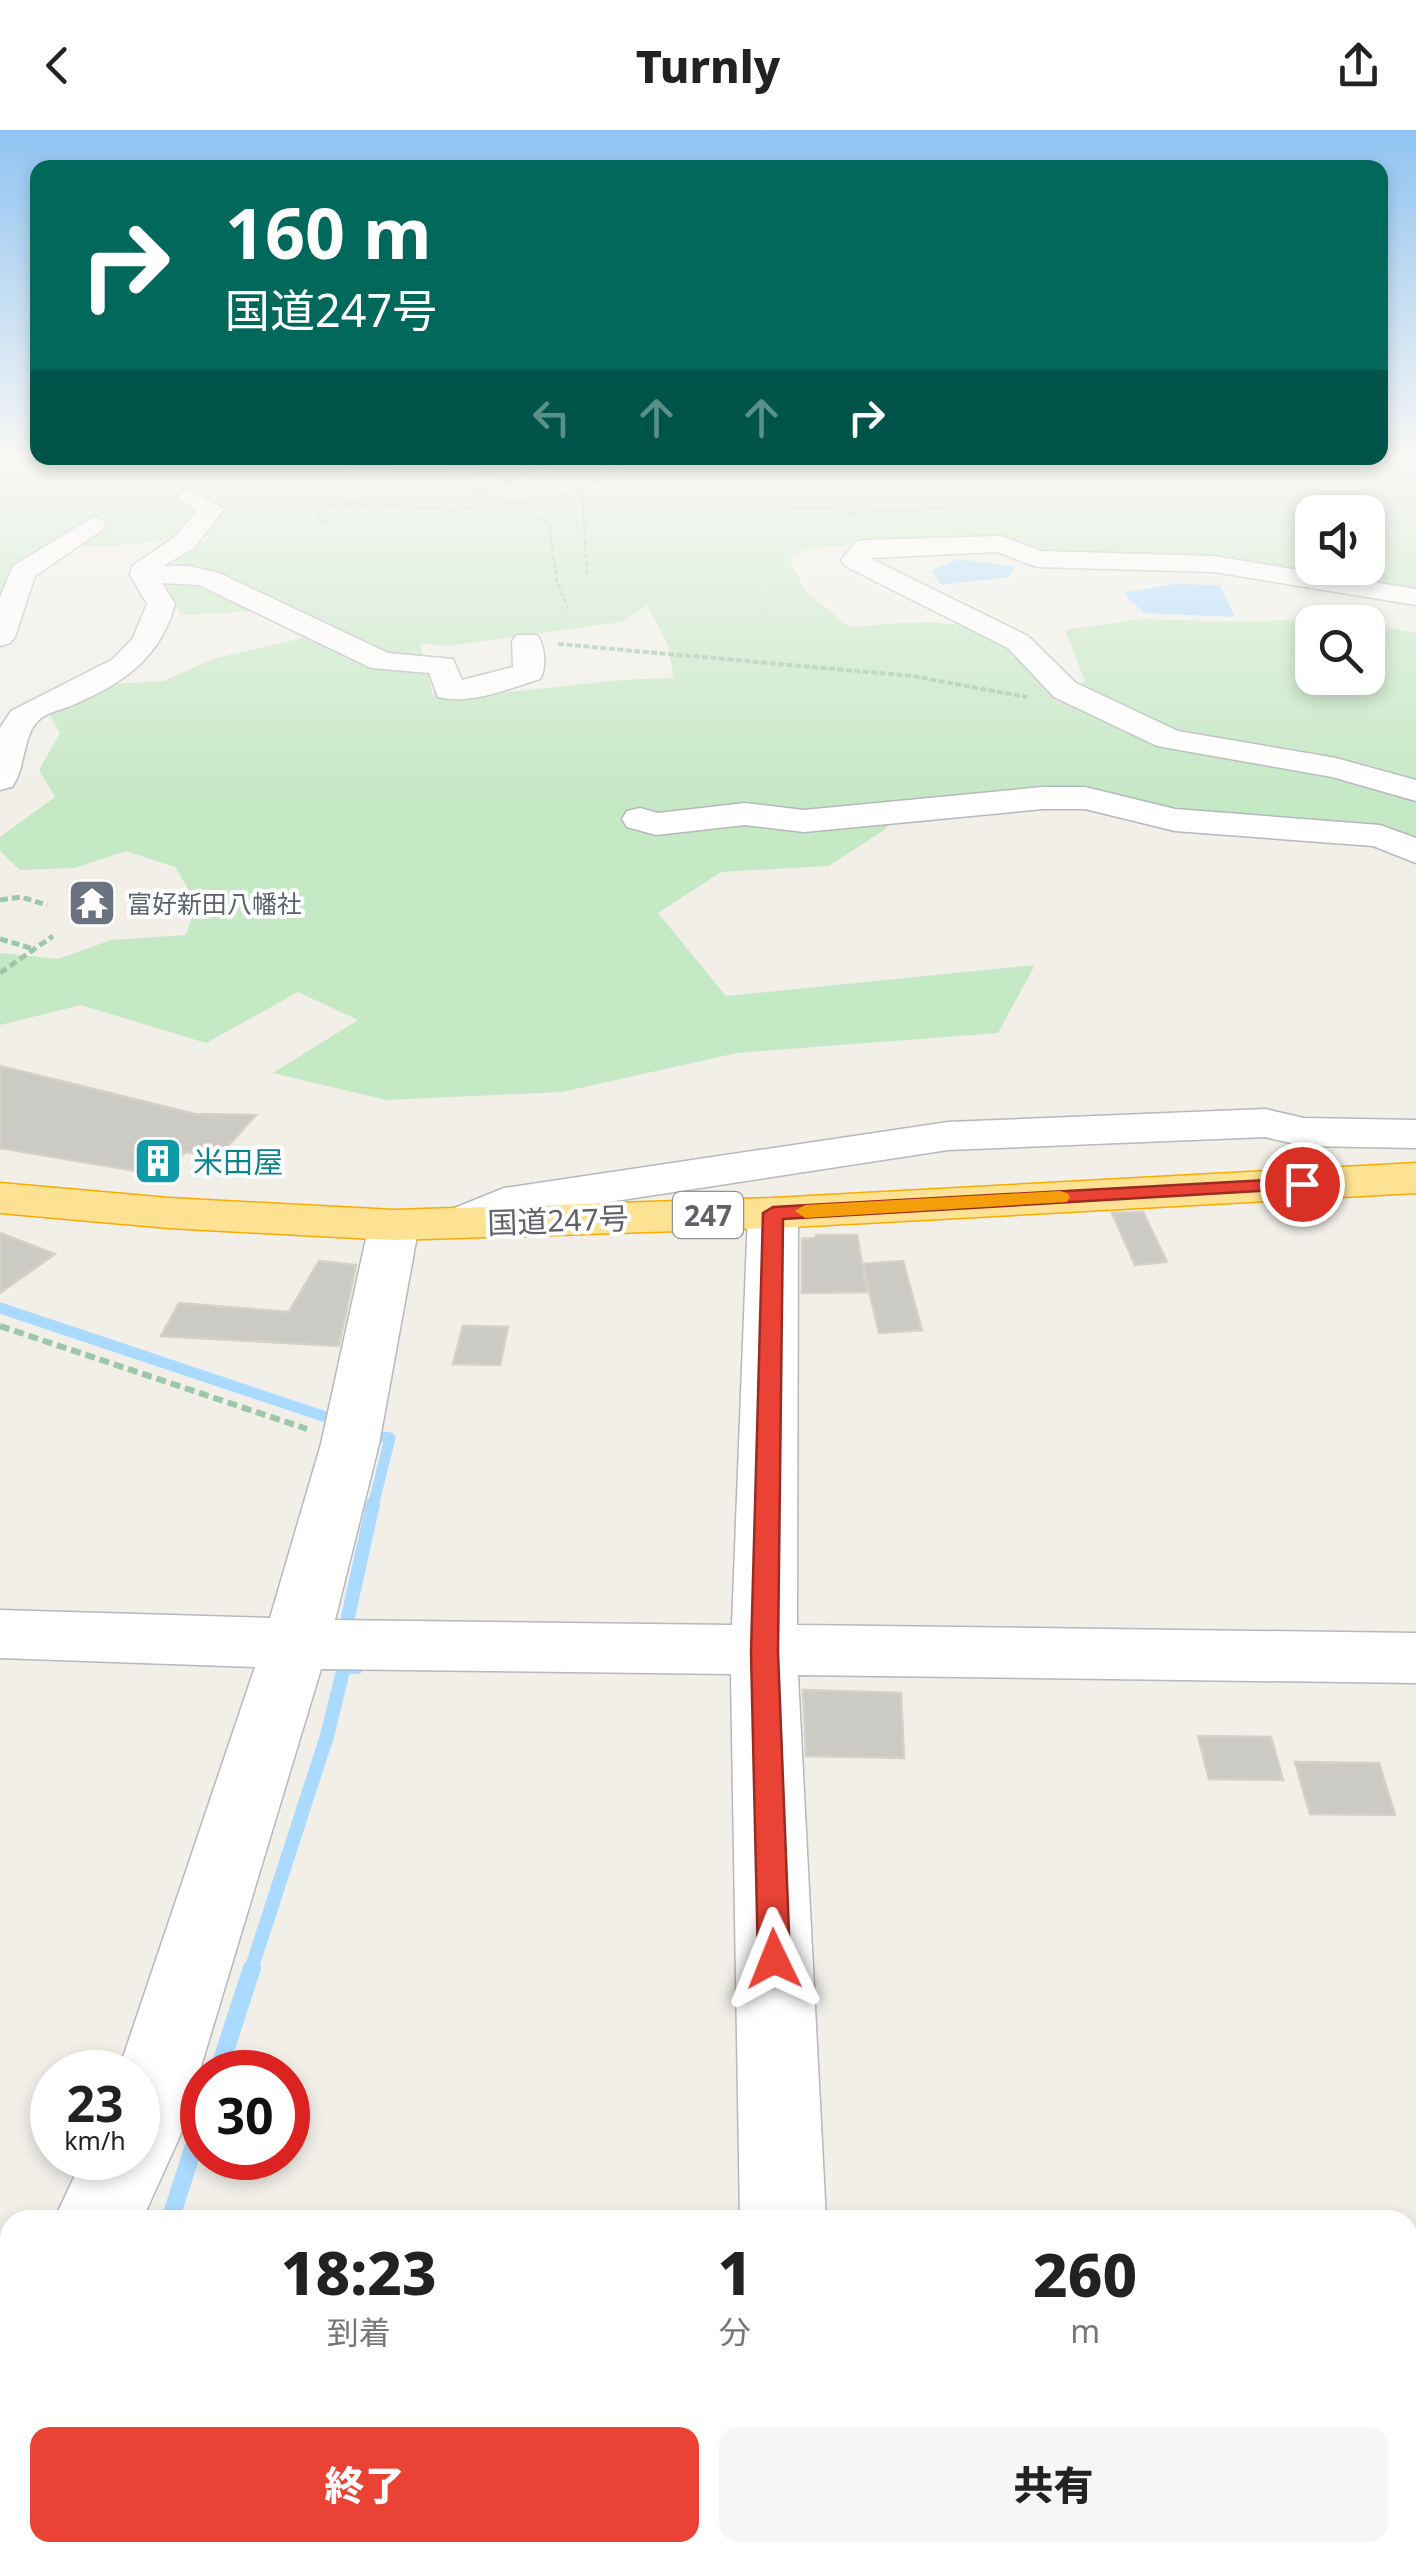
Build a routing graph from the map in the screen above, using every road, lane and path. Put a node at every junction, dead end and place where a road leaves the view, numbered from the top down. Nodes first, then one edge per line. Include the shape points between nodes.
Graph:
1 (24, 571) edge
2 (144, 571) edge
3 (559, 571) edge
4 (879, 571) edge
5 (1225, 571) edge
6 (144, 575) junction
7 (1243, 583) junction
8 (975, 588) dead end
9 (1091, 588) dead end
10 (925, 593) junction
11 (1416, 597) edge
12 (568, 608) dead end
13 (0, 637) edge
14 (527, 641) joint
15 (1065, 690) junction
16 (5, 738) edge
17 (0, 780) edge
18 (1416, 792) edge
19 (640, 818) dead end
20 (1416, 852) edge
21 (0, 900) edge
22 (48, 905) dead end
23 (52, 936) dead end
24 (0, 939) edge
25 (34, 950) junction
26 (0, 972) edge
27 (1416, 1094) edge
28 (1265, 1123) junction
29 (1416, 1134) edge
30 (1416, 1178) edge
31 (0, 1198) edge
32 (773, 1213) junction
33 (465, 1222) junction
34 (394, 1224) junction
35 (0, 1326) edge
36 (350, 1444) junction
37 (0, 1634) edge
38 (296, 1644) junction
39 (1416, 1658) edge
40 (765, 1666) junction
41 (160, 2067) edge
42 (117, 2180) edge
43 (103, 2210) edge
44 (782, 2210) edge

1 - 13 street
2 - 6 street
3 - 12 path via 560,598
4 - 10 street
5 - 7 street
6 - 14 street via 209,579 382,662 442,664 450,690 530,672
6 - 16 street via 161,604 142,649 115,674 29,712
7 - 9 street via 1170,578
7 - 11 street
8 - 10 street
10 - 15 street via 1018,642
14 - 15 path via 912,676 1027,696
15 - 18 street via 1170,739 1336,768
16 - 17 street via 8,766
19 - 20 street via 656,824 745,814 804,820 1085,798 1174,820 1380,836
21 - 22 path via 22,897
23 - 25 path
24 - 25 path
25 - 26 path
27 - 28 street
28 - 29 street via 1304,1132
28 - 33 street via 948,1136 504,1203
30 - 32 highway, 国道247号 / 247
31 - 34 highway, 国道247号 / 247
32 - 33 highway, 国道247号 / 247
32 - 40 street
33 - 34 highway, 国道247号 / 247
34 - 36 street
35 - 36 path
36 - 38 street
37 - 38 street
38 - 40 street
38 - 41 street
39 - 40 street
40 - 44 street
42 - 43 street

